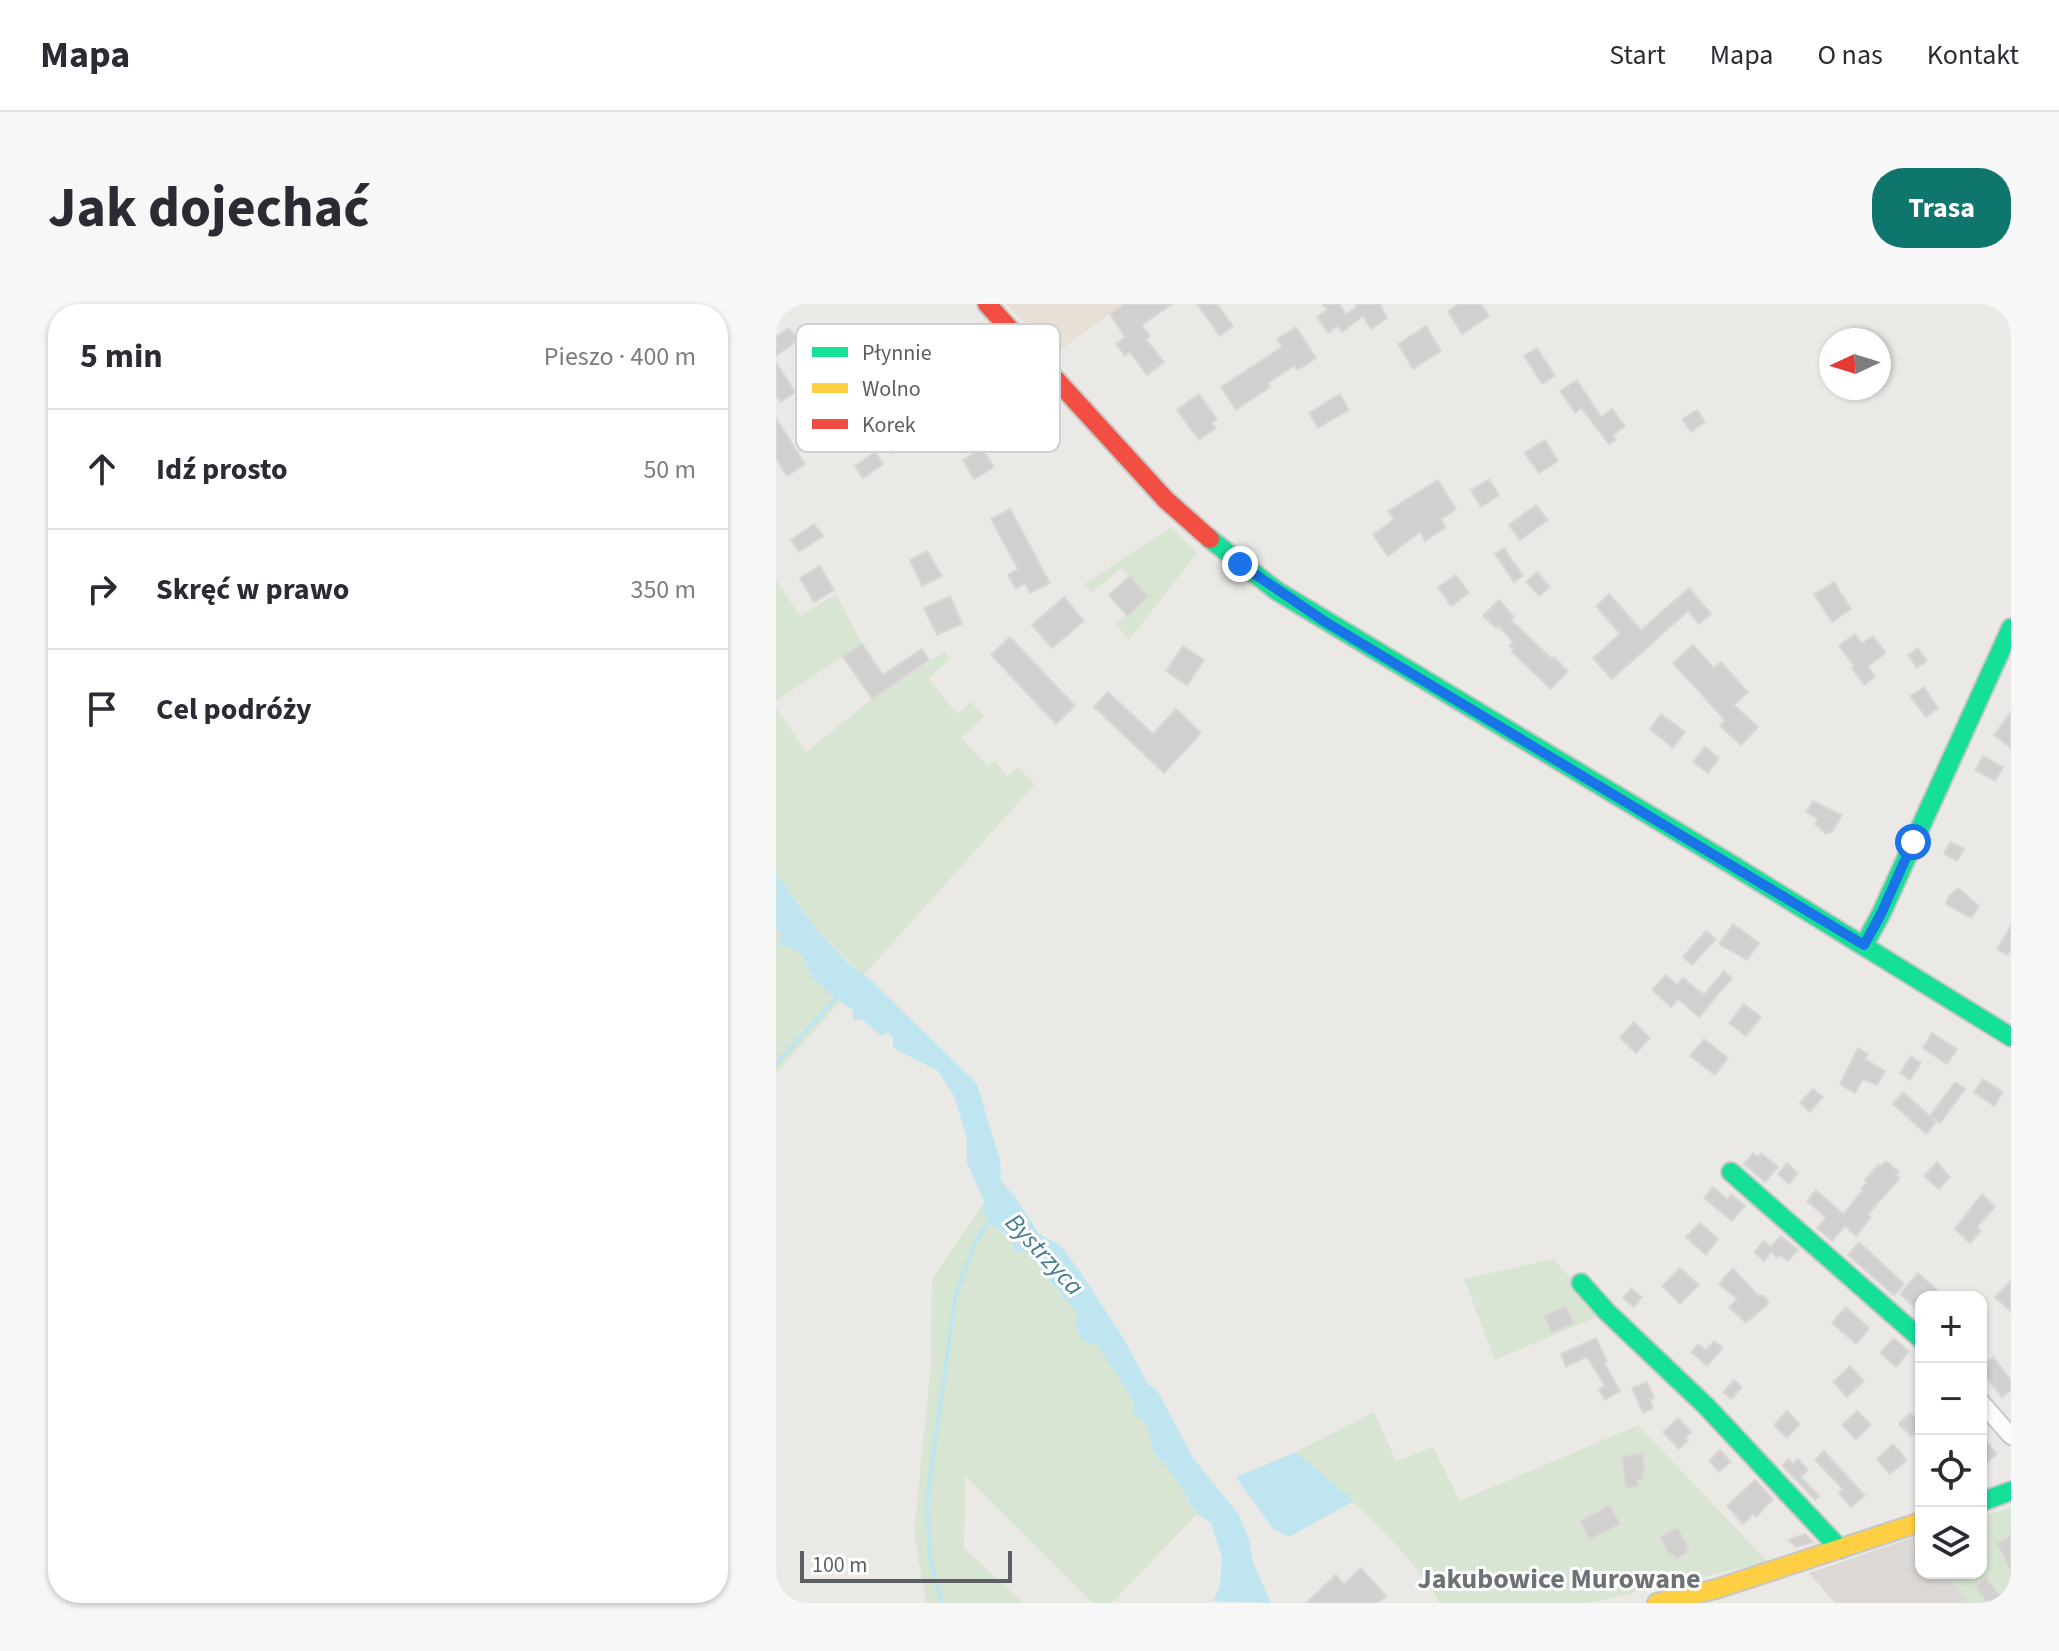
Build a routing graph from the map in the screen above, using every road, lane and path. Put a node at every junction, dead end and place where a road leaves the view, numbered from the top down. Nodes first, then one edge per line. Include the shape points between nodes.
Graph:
1 (987, 304) edge
2 (1005, 324) edge
3 (1060, 384) edge
4 (2011, 628) edge
5 (1864, 945) junction
6 (2011, 1037) edge
7 (1731, 1172) dead end
8 (1581, 1283) dead end
9 (1915, 1334) edge
10 (1987, 1409) edge
11 (2011, 1436) edge
12 (2011, 1491) edge
13 (1987, 1500) edge
14 (1915, 1524) edge
15 (1840, 1549) junction
16 (1657, 1603) edge

1 - 2 street
3 - 5 street via 1166,500 1277,591
4 - 5 street
5 - 6 street
7 - 9 street
8 - 15 street
10 - 11 street
12 - 13 street
14 - 15 street
15 - 16 street

